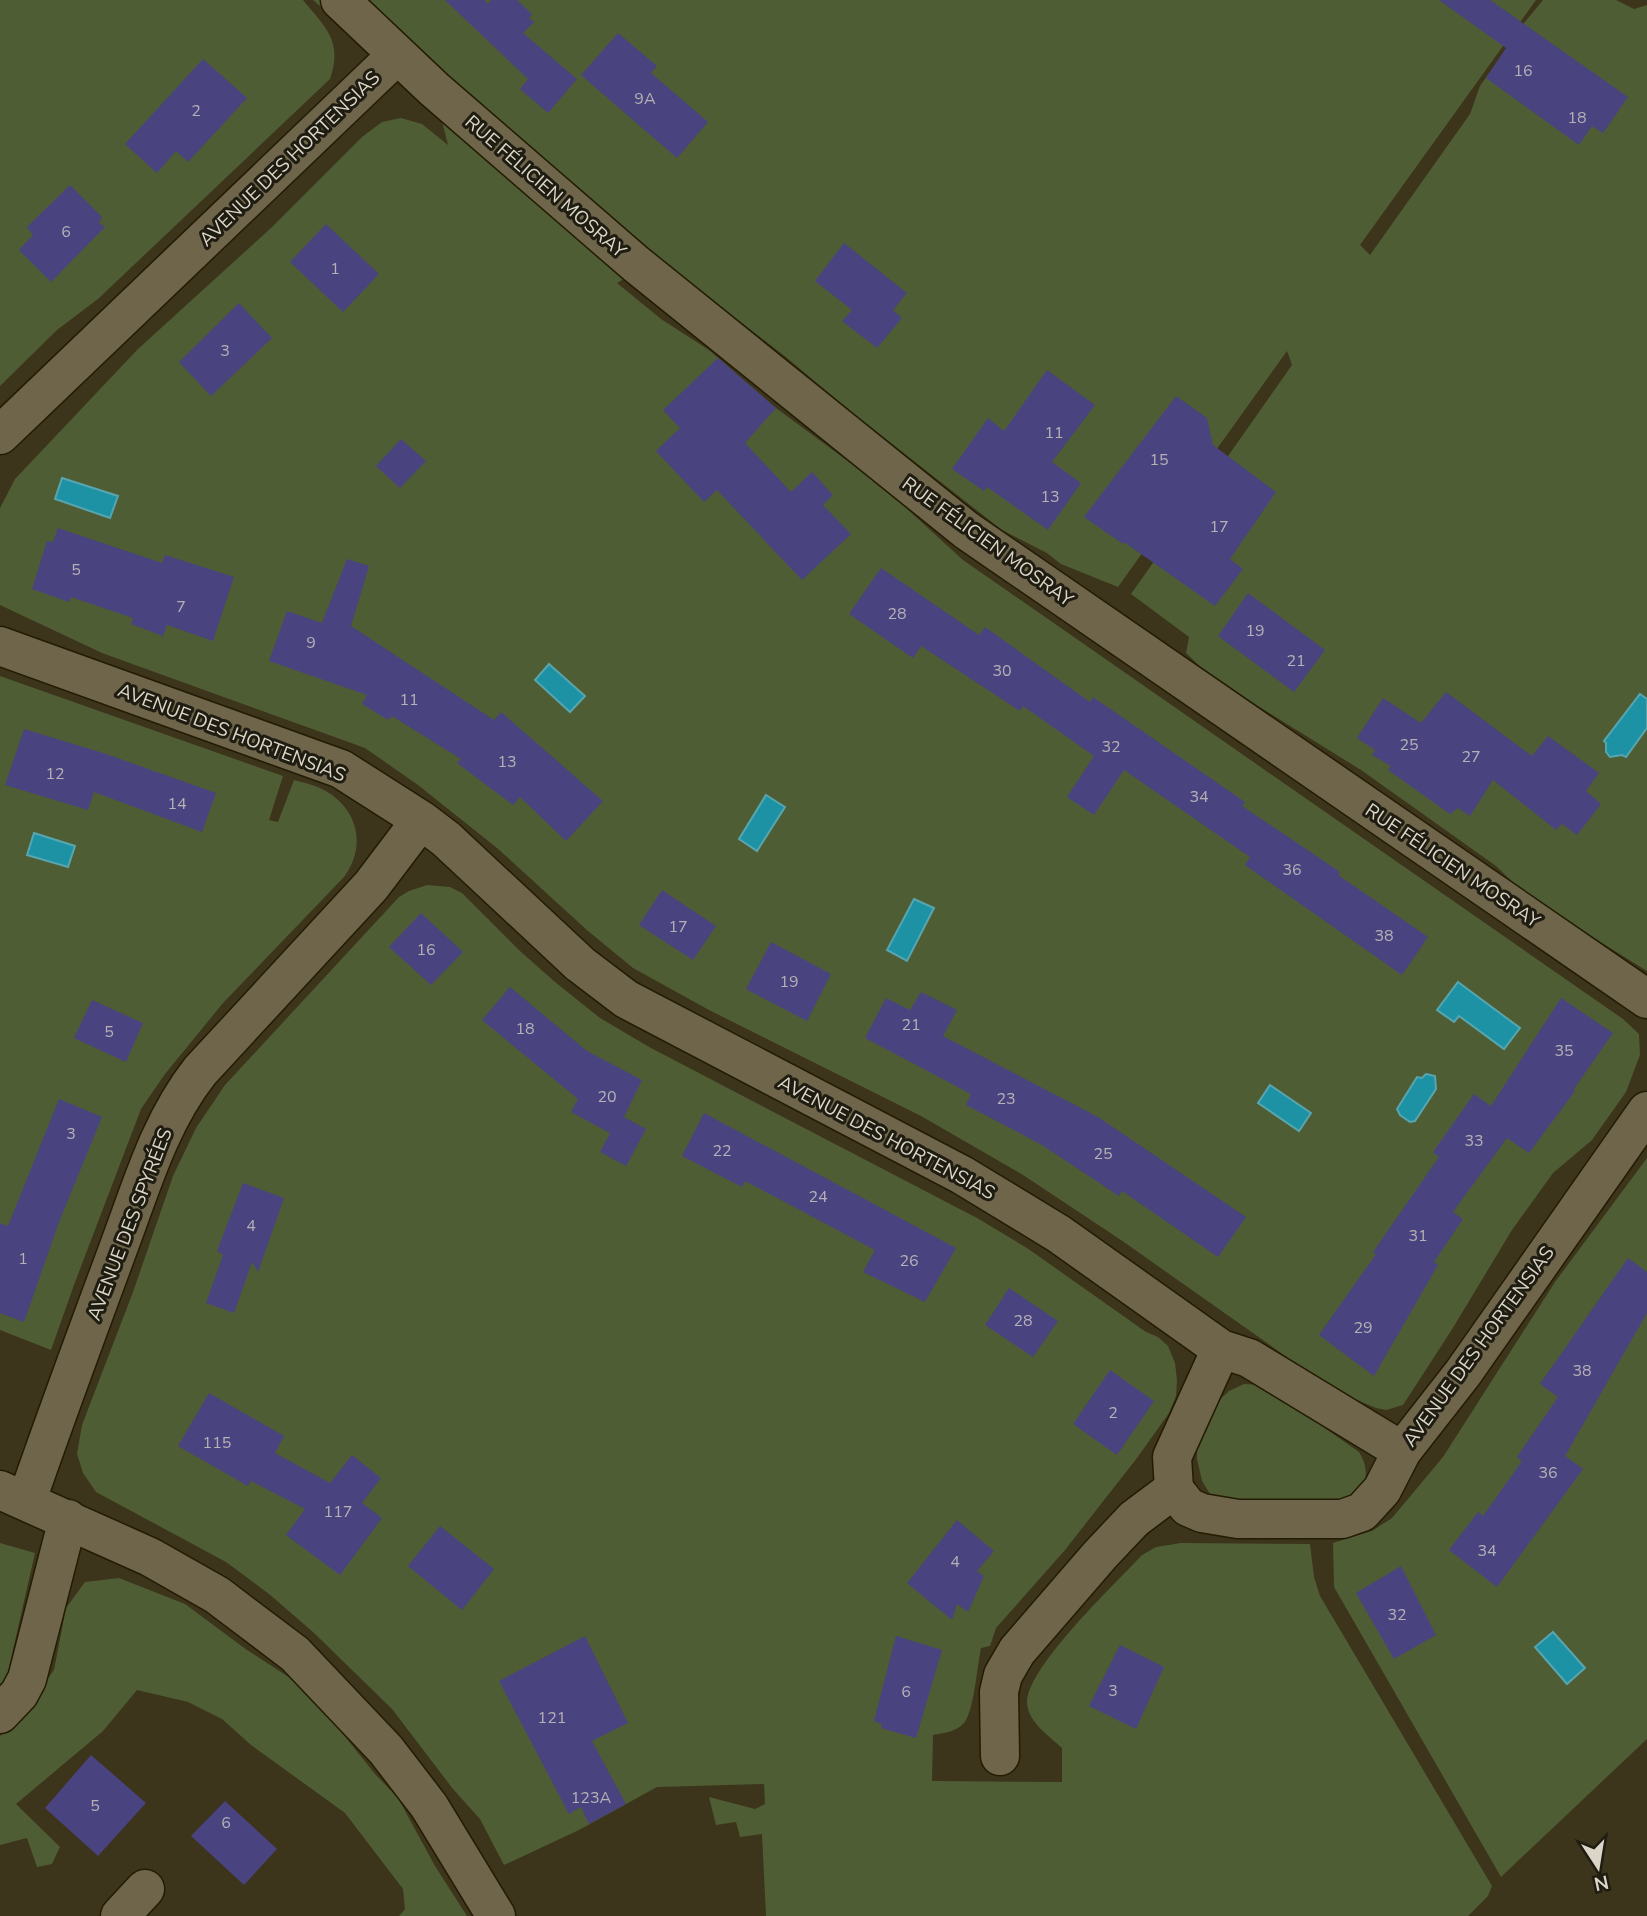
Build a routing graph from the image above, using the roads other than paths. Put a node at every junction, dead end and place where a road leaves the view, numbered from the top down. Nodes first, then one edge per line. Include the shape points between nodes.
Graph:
1 (340, 0) edge
2 (397, 55) junction
3 (0, 435) edge
4 (0, 646) edge
5 (421, 820) junction
6 (1647, 999) edge
7 (1647, 1111) edge
8 (1221, 1349) junction
9 (1402, 1451) junction
10 (1174, 1489) junction
11 (14, 1495) edge
12 (68, 1519) junction
13 (0, 1714) edge
14 (1000, 1756) dead end
15 (496, 1916) edge

1 - 2 street, RUE FÉLICIEN MOSRAY
2 - 3 street, AVENUE DES HORTENSIAS
2 - 6 street, RUE FÉLICIEN MOSRAY via 636,264 966,530
4 - 5 street, AVENUE DES HORTENSIAS via 341,769
5 - 8 street, AVENUE DES HORTENSIAS via 580,964 626,999 983,1187 1059,1234
5 - 11 street, AVENUE DES SPYRÉES via 371,886 200,1071 174,1110
7 - 9 street, AVENUE DES HORTENSIAS via 1463,1373
8 - 9 street, AVENUE DES HORTENSIAS via 1249,1358
8 - 10 street via 1172,1457
9 - 10 street via 1373,1502 1362,1513 1342,1520 1238,1519 1202,1513 1188,1507
10 - 14 street via 1117,1537 1017,1651 999,1692
11 - 12 street
12 - 13 street via 27,1679
12 - 15 street via 217,1595 295,1654 386,1750 429,1805

